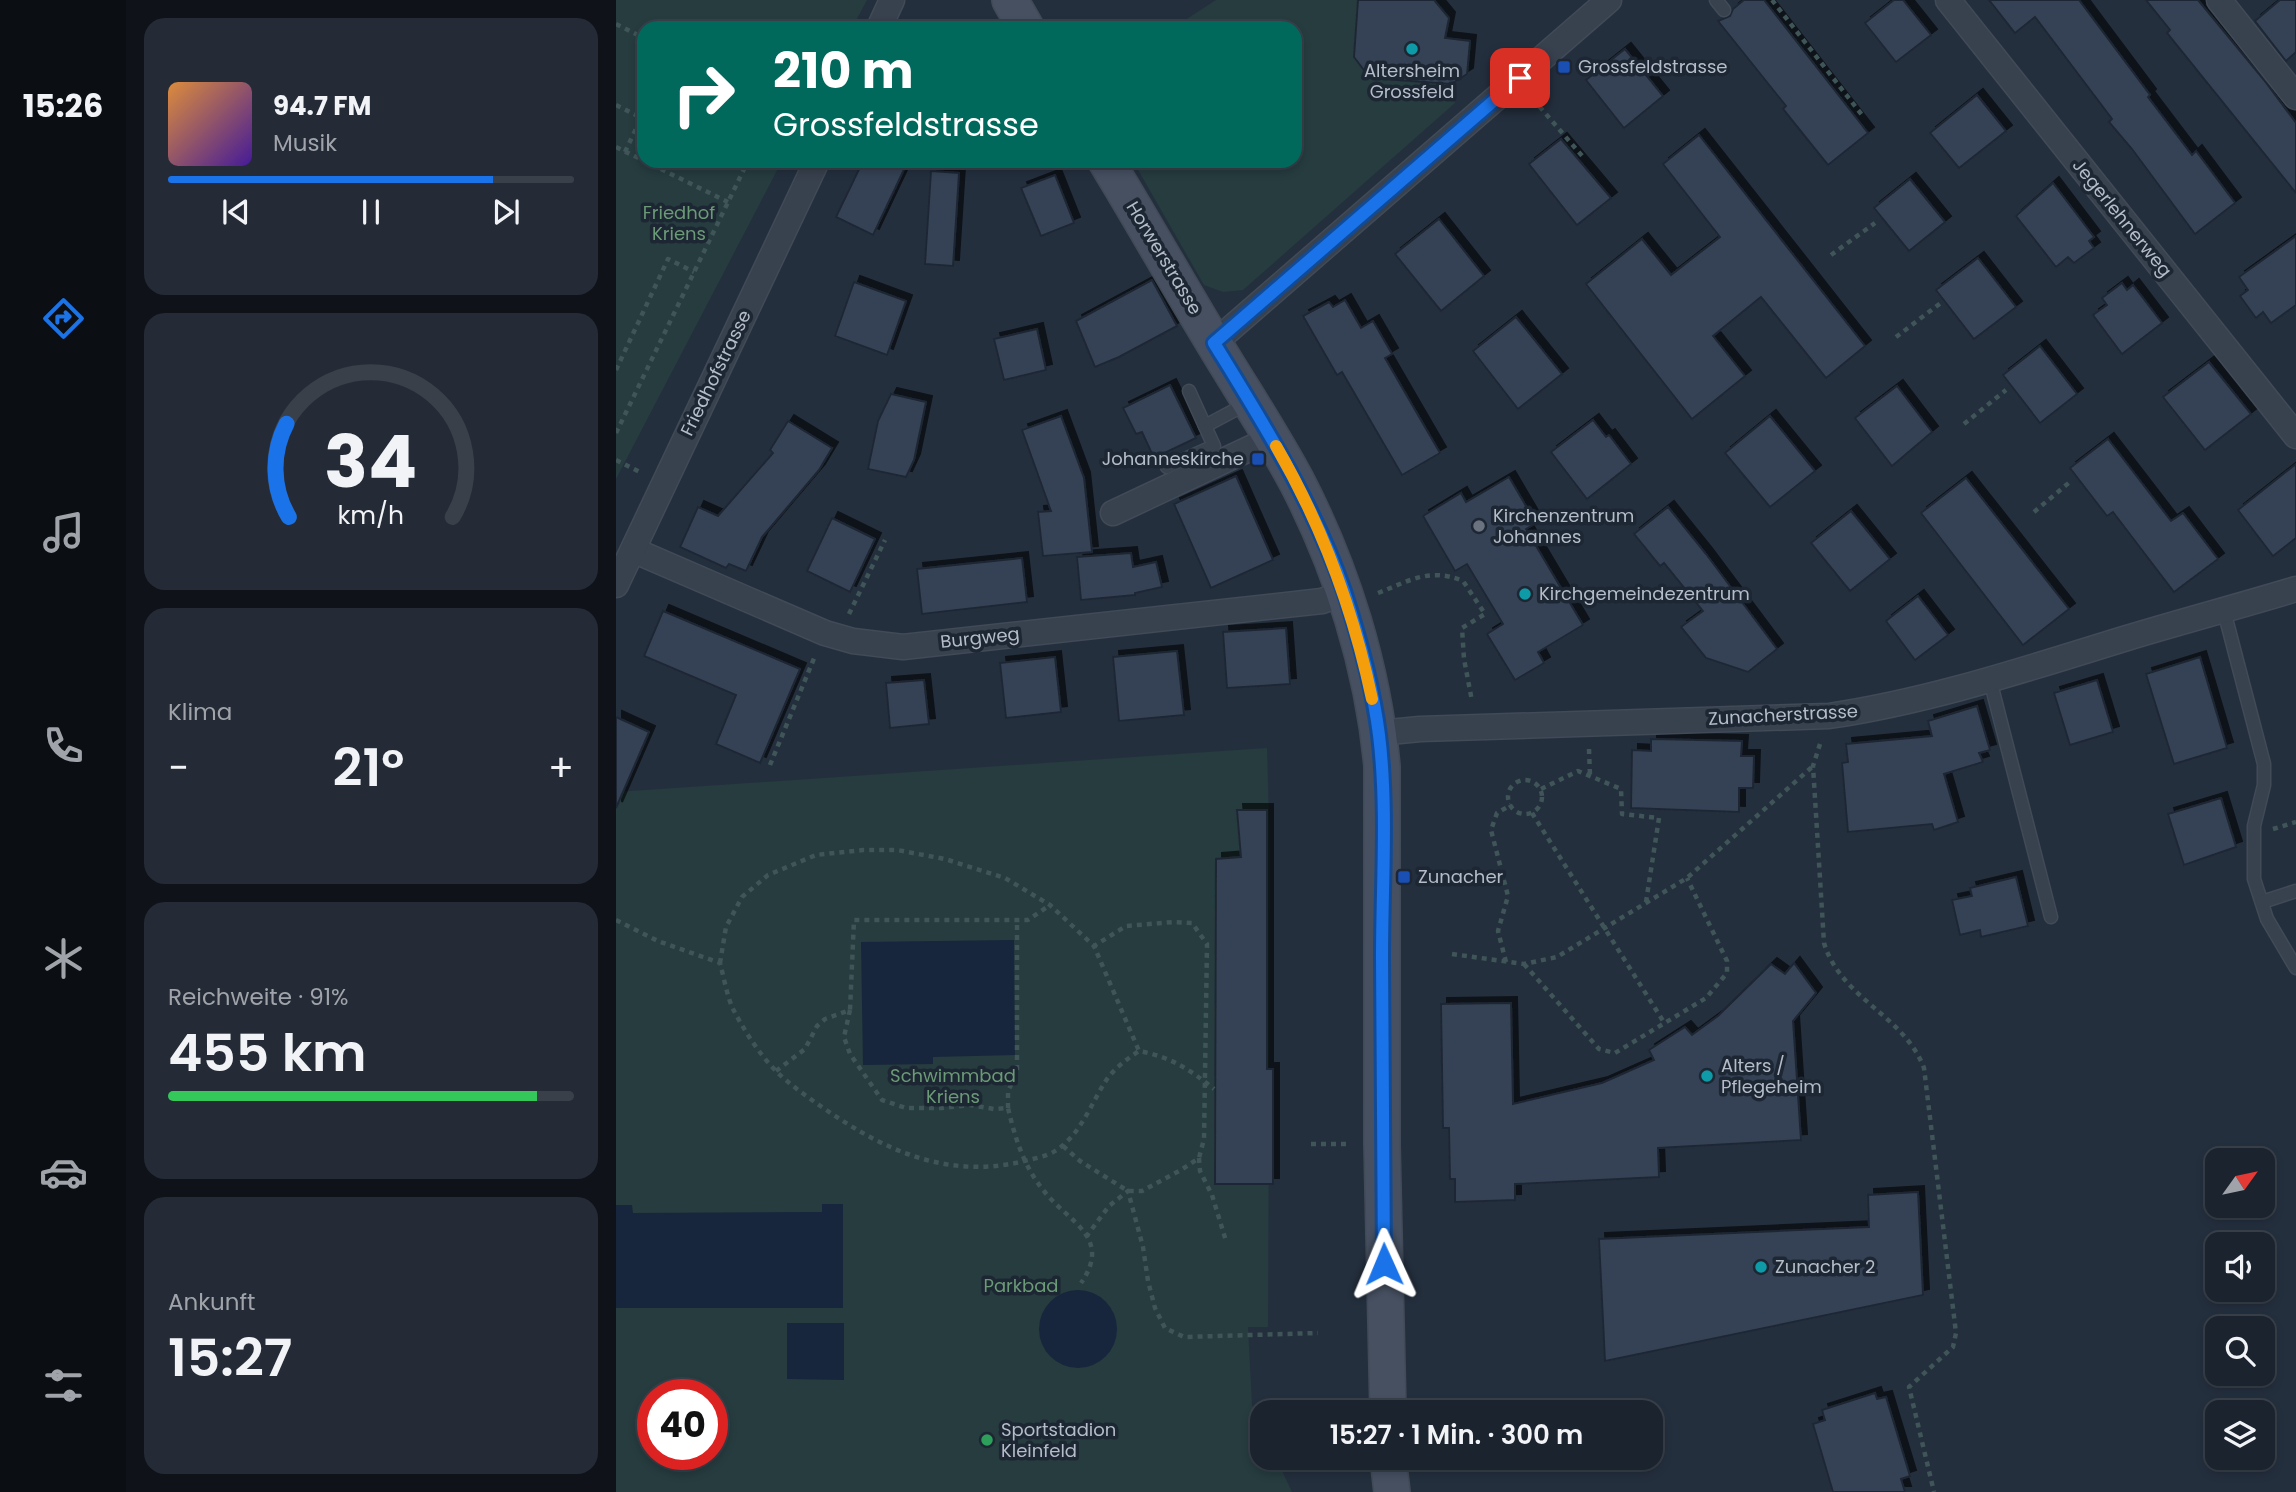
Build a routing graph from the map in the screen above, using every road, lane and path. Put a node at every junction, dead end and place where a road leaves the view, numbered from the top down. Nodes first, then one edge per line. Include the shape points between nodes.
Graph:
1 (892, 0) edge
2 (1010, 0) edge
3 (1609, 0) edge
4 (1772, 0) edge
5 (1948, 0) edge
6 (2219, 0) edge
7 (882, 21) edge
8 (1022, 21) edge
9 (616, 24) edge
10 (637, 34) edge
11 (1529, 94) dead end
12 (2296, 97) edge
13 (616, 106) edge
14 (637, 115) edge
15 (1862, 115) dead end
16 (637, 129) edge
17 (616, 147) edge
18 (625, 152) junction
19 (637, 158) edge
20 (1583, 158) dead end
21 (658, 168) edge
22 (744, 168) edge
23 (814, 168) edge
24 (1110, 168) edge
25 (728, 202) junction
26 (1875, 223) dead end
27 (1831, 255) dead end
28 (694, 272) junction
29 (1941, 302) dead end
30 (1896, 337) dead end
31 (1214, 343) junction
32 (616, 370) edge
33 (2007, 390) dead end
34 (1189, 391) dead end
35 (1250, 402) junction
36 (619, 420) edge
37 (1964, 424) dead end
38 (1205, 426) junction
39 (616, 432) edge
40 (2296, 436) edge
41 (1272, 438) junction
42 (1167, 467) dead end
43 (2071, 481) dead end
44 (2034, 512) dead end
45 (1113, 513) dead end
46 (885, 540) dead end
47 (633, 550) junction
48 (616, 586) edge
49 (2296, 589) edge
50 (1355, 596) junction
51 (857, 598) dead end
52 (2224, 611) junction
53 (825, 633) junction
54 (1990, 680) junction
55 (1474, 712) dead end
56 (1829, 716) junction
57 (1379, 733) junction
58 (1588, 739) dead end
59 (770, 765) dead end
60 (1813, 766) junction
61 (1590, 776) junction
62 (1541, 789) junction
63 (1511, 805) junction
64 (1532, 813) junction
65 (1687, 878) junction
66 (2296, 891) edge
67 (2262, 902) junction
68 (1646, 903) junction
69 (1049, 905) junction
70 (2051, 917) dead end
71 (616, 920) edge
72 (1017, 920) junction
73 (1603, 929) junction
74 (1094, 946) junction
75 (1452, 954) dead end
76 (1506, 962) junction
77 (720, 964) junction
78 (1524, 964) junction
79 (2296, 968) edge
80 (850, 1010) junction
81 (1665, 1024) junction
82 (1139, 1051) junction
83 (776, 1071) junction
84 (1205, 1082) junction
85 (1214, 1088) dead end
86 (1008, 1108) junction
87 (1311, 1144) dead end
88 (1362, 1144) dead end
89 (1063, 1145) junction
90 (1199, 1158) junction
91 (1024, 1161) junction
92 (1128, 1191) junction
93 (1086, 1237) junction
94 (1226, 1241) dead end
95 (1081, 1283) dead end
96 (1318, 1333) dead end
97 (1388, 1400) edge
98 (1389, 1470) edge
99 (1392, 1492) edge
100 (1934, 1492) edge

1 - 7 street
2 - 8 street
3 - 31 street
4 - 15 path
5 - 40 street, Jegerlehnerweg
6 - 12 street
9 - 10 path
11 - 20 path
13 - 14 path
16 - 18 path
17 - 18 path
18 - 19 path
21 - 25 path
22 - 25 path
23 - 47 street, Friedhofstrasse
24 - 31 street, Horwerstrasse
25 - 28 path
26 - 27 path
28 - 32 path via 668,259
28 - 36 path
29 - 30 path
31 - 35 street, Horwerstrasse
33 - 37 path
34 - 38 lane
35 - 38 lane
35 - 41 street, Horwerstrasse
36 - 39 path
38 - 42 lane via 1214,446
41 - 45 street
41 - 50 street, Horwerstrasse
43 - 44 path
46 - 51 path
47 - 48 street, Friedhofstrasse
47 - 53 street, Burgweg
49 - 52 street, Zunacherstrasse
50 - 53 street, Burgweg via 903,647
50 - 55 path via 1436,574 1463,581 1485,614 1462,628
50 - 57 street, Horwerstrasse
52 - 54 street, Zunacherstrasse
52 - 67 lane via 2264,764 2254,827 2254,879
53 - 59 path
54 - 56 street, Zunacherstrasse
54 - 70 lane
56 - 57 street, Zunacherstrasse
56 - 60 path
57 - 97 street, Horwerstrasse
58 - 61 path
60 - 65 path
60 - 100 path via 1824,943 1829,961 1906,1037 1924,1068 1956,1333 1953,1347 1909,1387
61 - 62 path via 1578,771
61 - 68 path via 1621,789 1622,814 1659,818
62 - 63 path via 1533,781 1515,783 1509,791
62 - 64 path via 1542,799
63 - 64 path via 1521,813
63 - 76 path via 1497,813 1491,830 1507,896 1498,931
64 - 73 path
65 - 68 path
65 - 81 path via 1727,961 1727,973 1706,998
66 - 67 lane
67 - 79 lane
68 - 73 path
69 - 72 path via 1028,920
69 - 74 path
69 - 77 path via 1005,878 945,859 897,850 816,855 768,875 742,897 726,926
71 - 77 path
72 - 80 path via 854,920
72 - 86 path via 1017,1073
73 - 78 path via 1557,957
73 - 81 path
74 - 82 path
74 - 84 path via 1126,926 1192,923 1200,932 1207,944
75 - 76 path
76 - 78 path
77 - 83 path via 733,1008
78 - 81 path via 1598,1048 1615,1053
80 - 83 path via 825,1019 805,1049
80 - 86 path via 844,1037 881,1100 906,1108
82 - 84 path via 1184,1066
82 - 89 path via 1107,1079
83 - 91 path via 844,1122 894,1149 934,1163 970,1168
84 - 85 path
84 - 90 path
86 - 91 path
87 - 88 path
89 - 91 path via 1053,1153
89 - 92 path
90 - 92 path via 1142,1191
90 - 94 path
91 - 93 path via 1044,1192
92 - 93 path via 1109,1206
92 - 96 path via 1155,1308 1165,1328 1184,1337
93 - 95 path via 1092,1246 1092,1268
98 - 99 street

